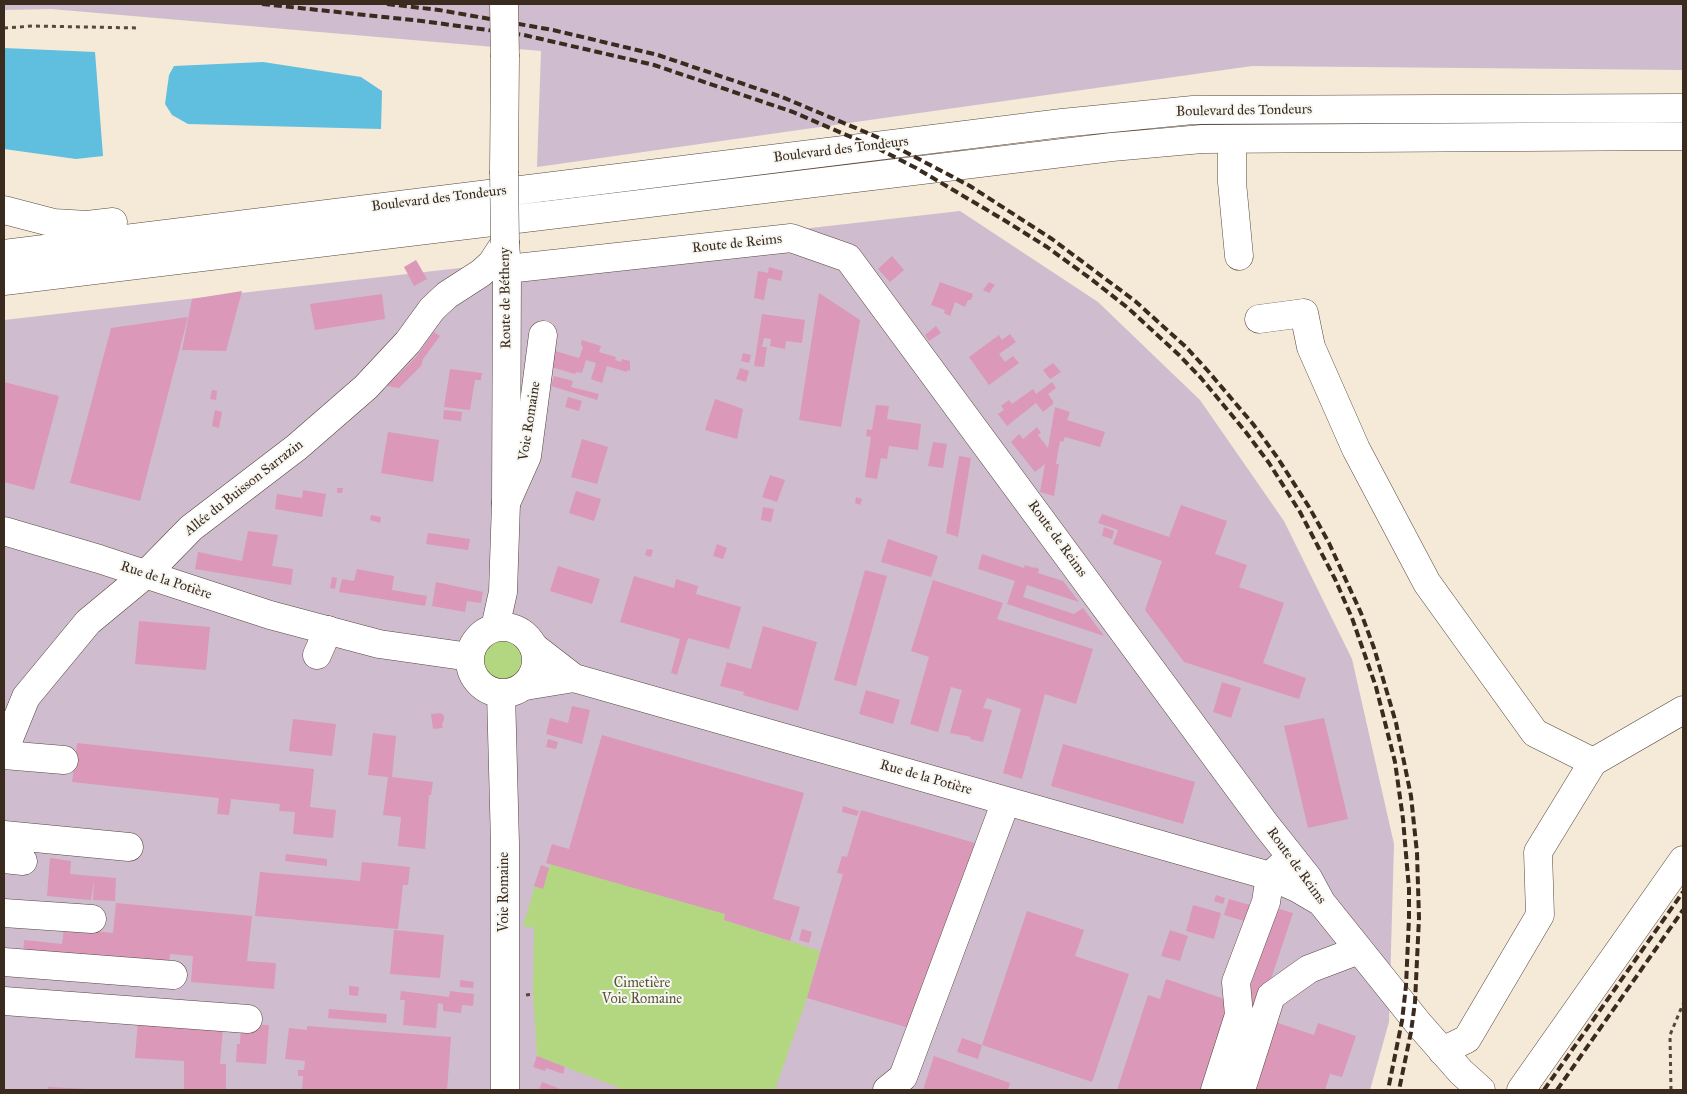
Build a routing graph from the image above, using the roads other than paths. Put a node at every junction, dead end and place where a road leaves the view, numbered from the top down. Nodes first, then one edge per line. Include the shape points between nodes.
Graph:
1 (504, 4) edge
2 (1683, 108) edge
3 (1683, 136) edge
4 (1232, 139) junction
5 (4, 210) edge
6 (334, 212) junction
7 (4, 254) edge
8 (218, 255) junction
9 (506, 256) junction
10 (1239, 256) dead end
11 (4, 281) edge
12 (4, 298) edge
13 (1259, 319) dead end
14 (543, 335) dead end
15 (506, 503) junction
16 (4, 531) edge
17 (146, 574) junction
18 (516, 635) junction
19 (470, 656) junction
20 (574, 678) junction
21 (513, 689) junction
22 (1683, 710) edge
23 (4, 751) edge
24 (4, 755) edge
25 (64, 760) dead end
26 (1593, 762) junction
27 (1006, 801) junction
28 (4, 835) edge
29 (129, 847) dead end
30 (1291, 856) junction
31 (1683, 860) edge
32 (1270, 876) junction
33 (1321, 902) junction
34 (4, 913) edge
35 (92, 919) dead end
36 (1359, 950) junction
37 (4, 962) edge
38 (173, 975) dead end
39 (4, 1001) edge
40 (248, 1019) dead end
41 (1442, 1051) junction
42 (1457, 1081) edge
43 (505, 1090) edge
44 (888, 1090) edge
45 (1215, 1090) edge
46 (1240, 1090) edge
47 (1481, 1090) edge
48 (1521, 1090) edge

1 - 9 main road, Route de Bétheny, bridge
2 - 6 main road, Boulevard des Tondeurs via 1193,110 1062,123
3 - 4 main road, Boulevard des Tondeurs
4 - 8 main road, Boulevard des Tondeurs via 1102,148
4 - 10 main road via 1232,182
5 - 6 main road via 54,224 87,225 249,209
6 - 7 main road, Boulevard des Tondeurs
8 - 11 main road, Boulevard des Tondeurs
8 - 12 main road
9 - 15 main road, Route de Bétheny
9 - 17 main road, Allée du Buisson Sarrazin via 492,262 447,295 366,388 297,447 191,528
9 - 30 main road, Route de Reims via 792,238 848,258
13 - 26 main road via 1304,313 1311,347 1356,449 1427,583 1535,734
14 - 15 main road, Voie Romaine via 527,456
15 - 18 main road, Route de Bétheny via 503,592
16 - 17 main road, Rue de la Potière
17 - 19 main road, Rue de la Potière via 270,615 322,643 378,644
17 - 23 main road, Allée du Buisson Sarrazin via 88,622 26,697
18 - 19 main road via 486,632 478,638
18 - 20 main road
18 - 21 main road via 537,664 531,679
19 - 21 main road via 472,672 481,686 491,691
20 - 21 main road, Rue de la Potière
20 - 27 main road, Rue de la Potière
21 - 43 main road, Voie Romaine via 505,844
22 - 26 main road
24 - 25 main road
26 - 41 main road via 1538,852 1540,915 1467,1039
27 - 32 main road, Rue de la Potière
27 - 44 main road via 903,1077
28 - 29 main road
30 - 32 main road
30 - 33 main road, Route de Reims
31 - 48 main road
32 - 33 main road, Rue de la Potière
32 - 45 main road via 1266,902 1236,982 1239,1015
33 - 36 main road, Route de Reims
34 - 35 main road
36 - 41 main road, Route de Reims
36 - 46 main road via 1310,969 1271,996
37 - 38 main road
39 - 40 main road
41 - 42 main road, Route de Reims
42 - 47 main road, Route de Reims

